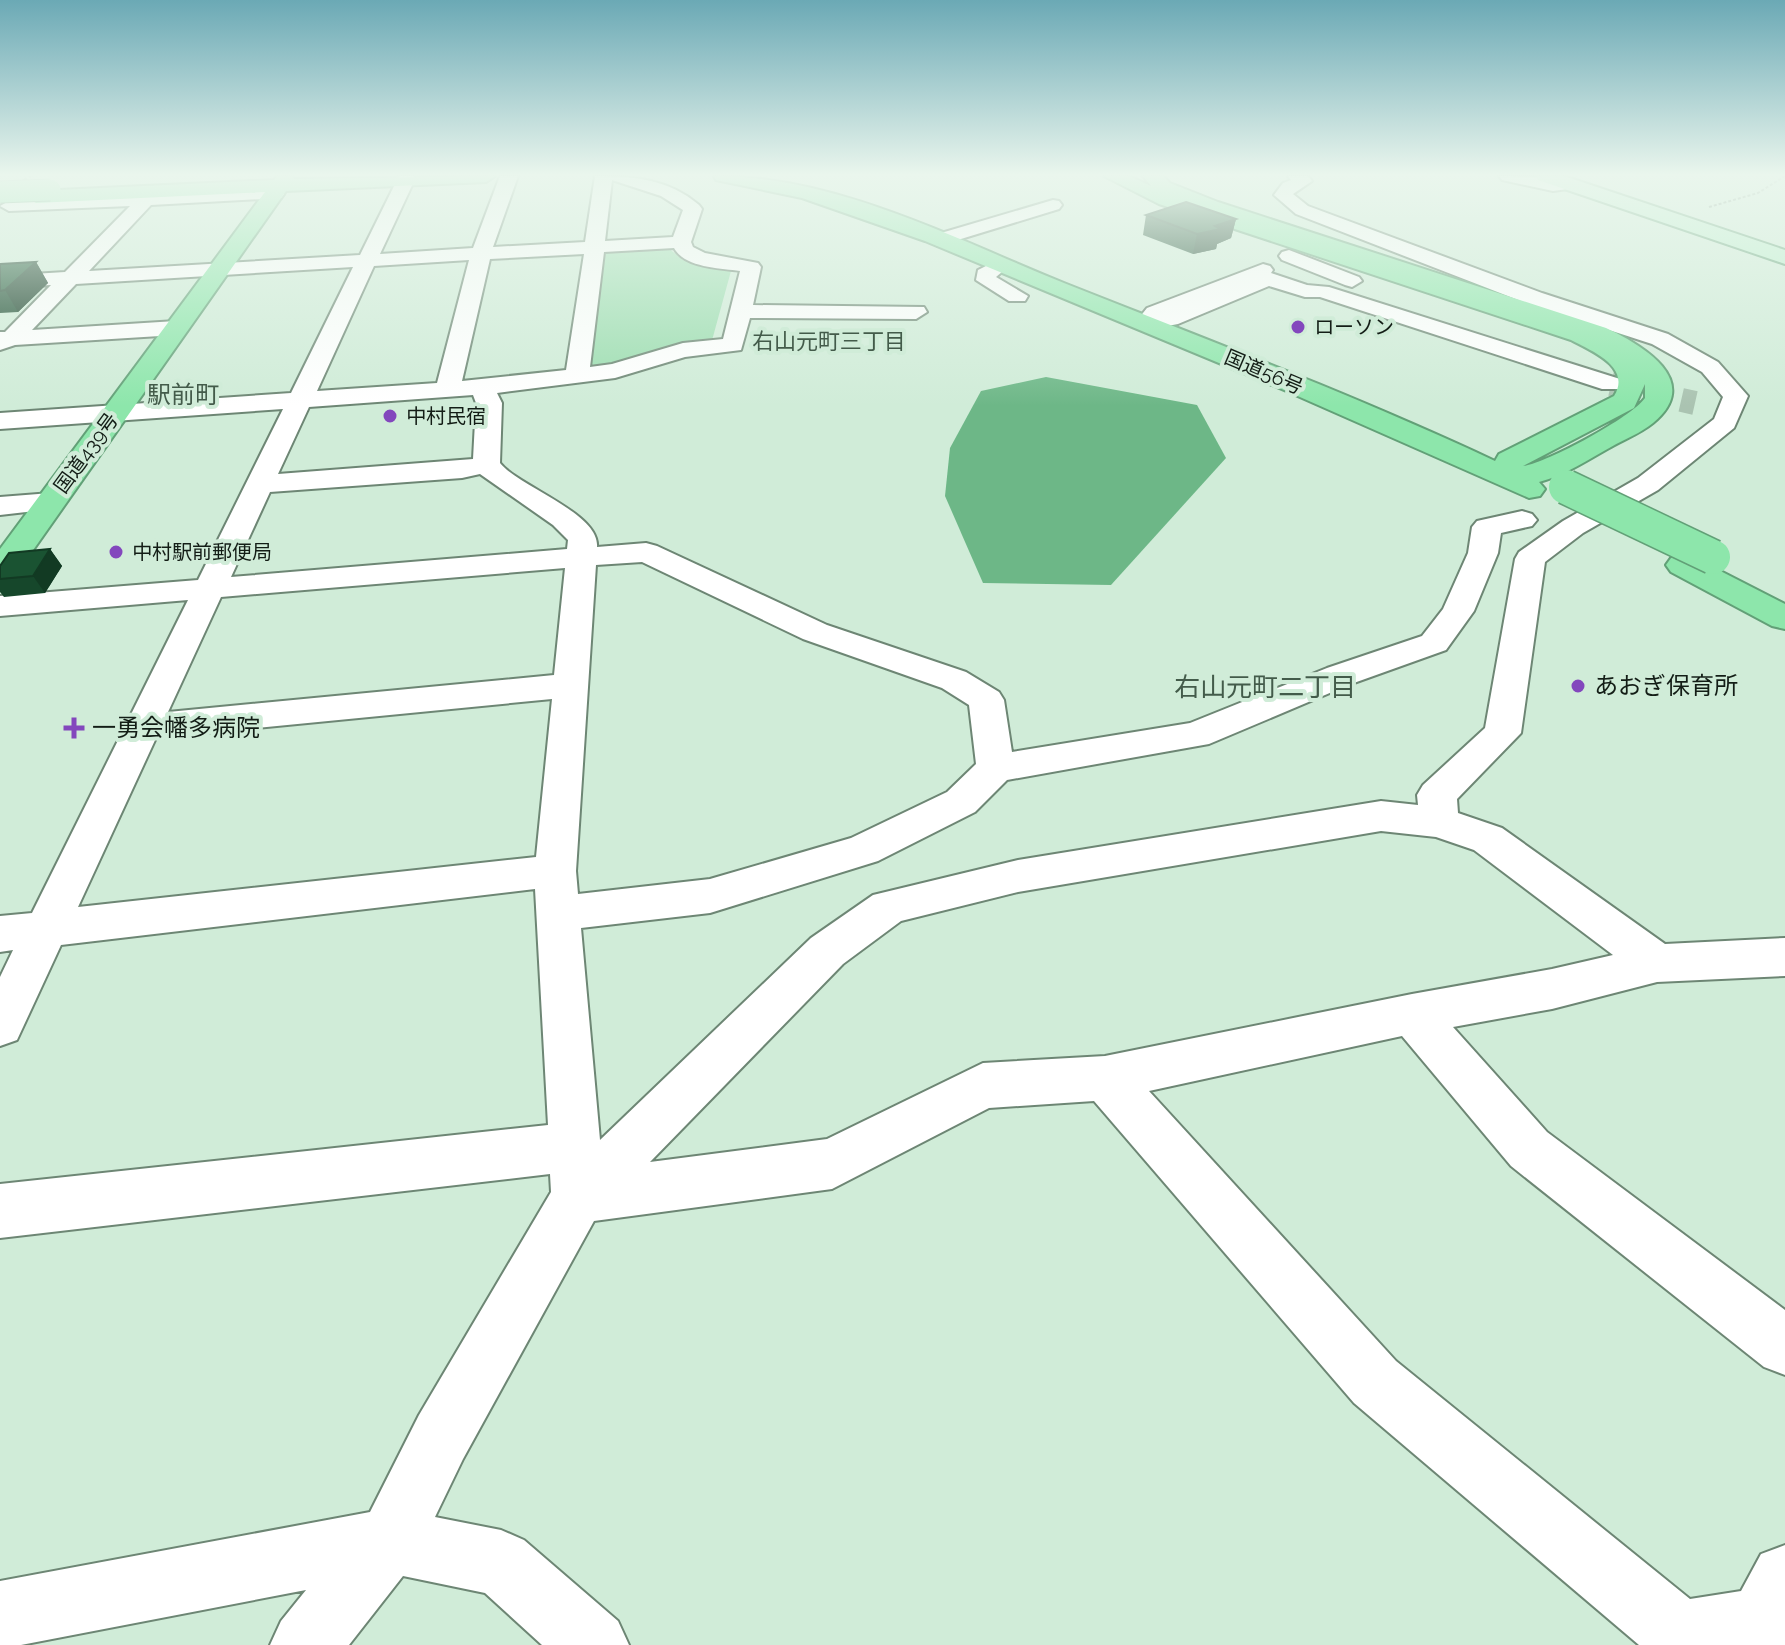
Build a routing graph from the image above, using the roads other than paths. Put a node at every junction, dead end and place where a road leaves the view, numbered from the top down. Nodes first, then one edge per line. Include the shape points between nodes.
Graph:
1 (97, 253) edge
2 (229, 253) edge
3 (370, 253) edge
4 (481, 253) junction
5 (485, 253) edge
6 (594, 253) edge
7 (689, 253) edge
8 (976, 253) edge
9 (987, 253) edge
10 (1328, 253) edge
11 (1357, 253) edge
12 (1418, 253) edge
13 (1289, 256) dead end
14 (367, 260) junction
15 (1000, 265) junction
16 (217, 269) junction
17 (1263, 270) dead end
18 (73, 278) junction
19 (0, 282) edge
20 (1017, 296) dead end
21 (1340, 297) junction
22 (741, 311) junction
23 (916, 312) dead end
24 (1157, 318) junction
25 (176, 328) junction
26 (4, 340) edge
27 (577, 376) junction
28 (1611, 384) tunnel mouth
29 (482, 387) junction
30 (448, 389) junction
31 (301, 399) junction
32 (114, 413) junction
33 (0, 421) edge
34 (486, 464) junction
35 (1507, 468) junction
36 (260, 484) junction
37 (1550, 486) junction
38 (51, 502) junction
39 (0, 506) edge
40 (1522, 520) dead end
41 (584, 557) junction
42 (1698, 561) junction
43 (0, 573) edge
44 (210, 589) junction
45 (1785, 592) edge
46 (0, 606) edge
47 (1458, 611) junction
48 (1785, 618) edge
49 (1520, 624) junction
50 (573, 685) junction
51 (143, 727) junction
52 (996, 768) junction
53 (1438, 822) junction
54 (556, 892) junction
55 (46, 929) junction
56 (0, 934) edge
57 (1785, 957) edge
58 (1657, 963) junction
59 (1412, 1014) junction
60 (0, 1025) edge
61 (1105, 1078) junction
62 (576, 1172) junction
63 (0, 1211) edge
64 (1785, 1346) edge
65 (390, 1541) junction
66 (1785, 1578) edge
67 (0, 1615) edge
68 (305, 1645) edge
69 (594, 1645) edge

1 - 18 street
2 - 16 highway, 国道439号
3 - 14 street
4 - 5 street
4 - 14 street
4 - 30 street
6 - 27 street
7 - 22 street via 751,267
8 - 15 highway, 国道56号
9 - 24 highway, 国道56号
10 - 35 highway via 1580,335 1626,364 1634,383 1624,402
11 - 37 highway via 1597,333 1637,354 1658,379 1660,389 1651,411
12 - 49 street via 1687,351 1736,396 1718,408 1725,423 1648,484 1530,559
13 - 21 street via 1346,276 1353,287
14 - 16 street
14 - 31 street
15 - 20 street via 985,274 986,280
15 - 24 highway, 国道56号
16 - 18 street
16 - 25 highway, 国道439号
17 - 24 street
18 - 19 street
18 - 26 street
21 - 24 street via 1268,279
21 - 28 street
22 - 23 street
22 - 27 street via 733,345 683,350 615,371
24 - 35 highway, 国道56号 via 1422,438
25 - 26 street
25 - 32 highway, 国道439号
27 - 29 street
29 - 30 street
29 - 34 street via 489,403
30 - 31 street
31 - 32 street
31 - 36 street
32 - 33 street
32 - 38 highway, 国道439号
34 - 36 street
34 - 41 street via 563,519 583,538
35 - 37 highway, 国道56号
36 - 44 street
37 - 42 highway, 国道56号
38 - 39 street
38 - 43 highway, 国道439号
40 - 47 street via 1487,527 1483,553
41 - 44 street
41 - 50 street
41 - 52 street via 646,552 815,632 954,680 986,700
42 - 45 highway, 国道56号
42 - 48 highway, 国道56号
44 - 46 street
44 - 51 street
47 - 49 street
47 - 52 street via 1434,643 1196,735
49 - 53 street via 1503,733 1437,795
50 - 51 street
50 - 54 street
51 - 55 street
52 - 54 street via 961,802 864,850 710,896
53 - 58 street via 1488,839
53 - 62 street via 1381,816 1018,876 888,907 827,951
54 - 55 street
54 - 62 street
55 - 56 street
55 - 60 street
57 - 58 street
58 - 59 street via 1552,989
59 - 61 street
59 - 64 street via 1529,1149
61 - 62 street via 983,1086 832,1164
61 - 66 street via 1375,1382 1680,1635 1761,1622
62 - 63 street
62 - 65 street
65 - 67 street
65 - 68 street
65 - 69 street via 501,1563

